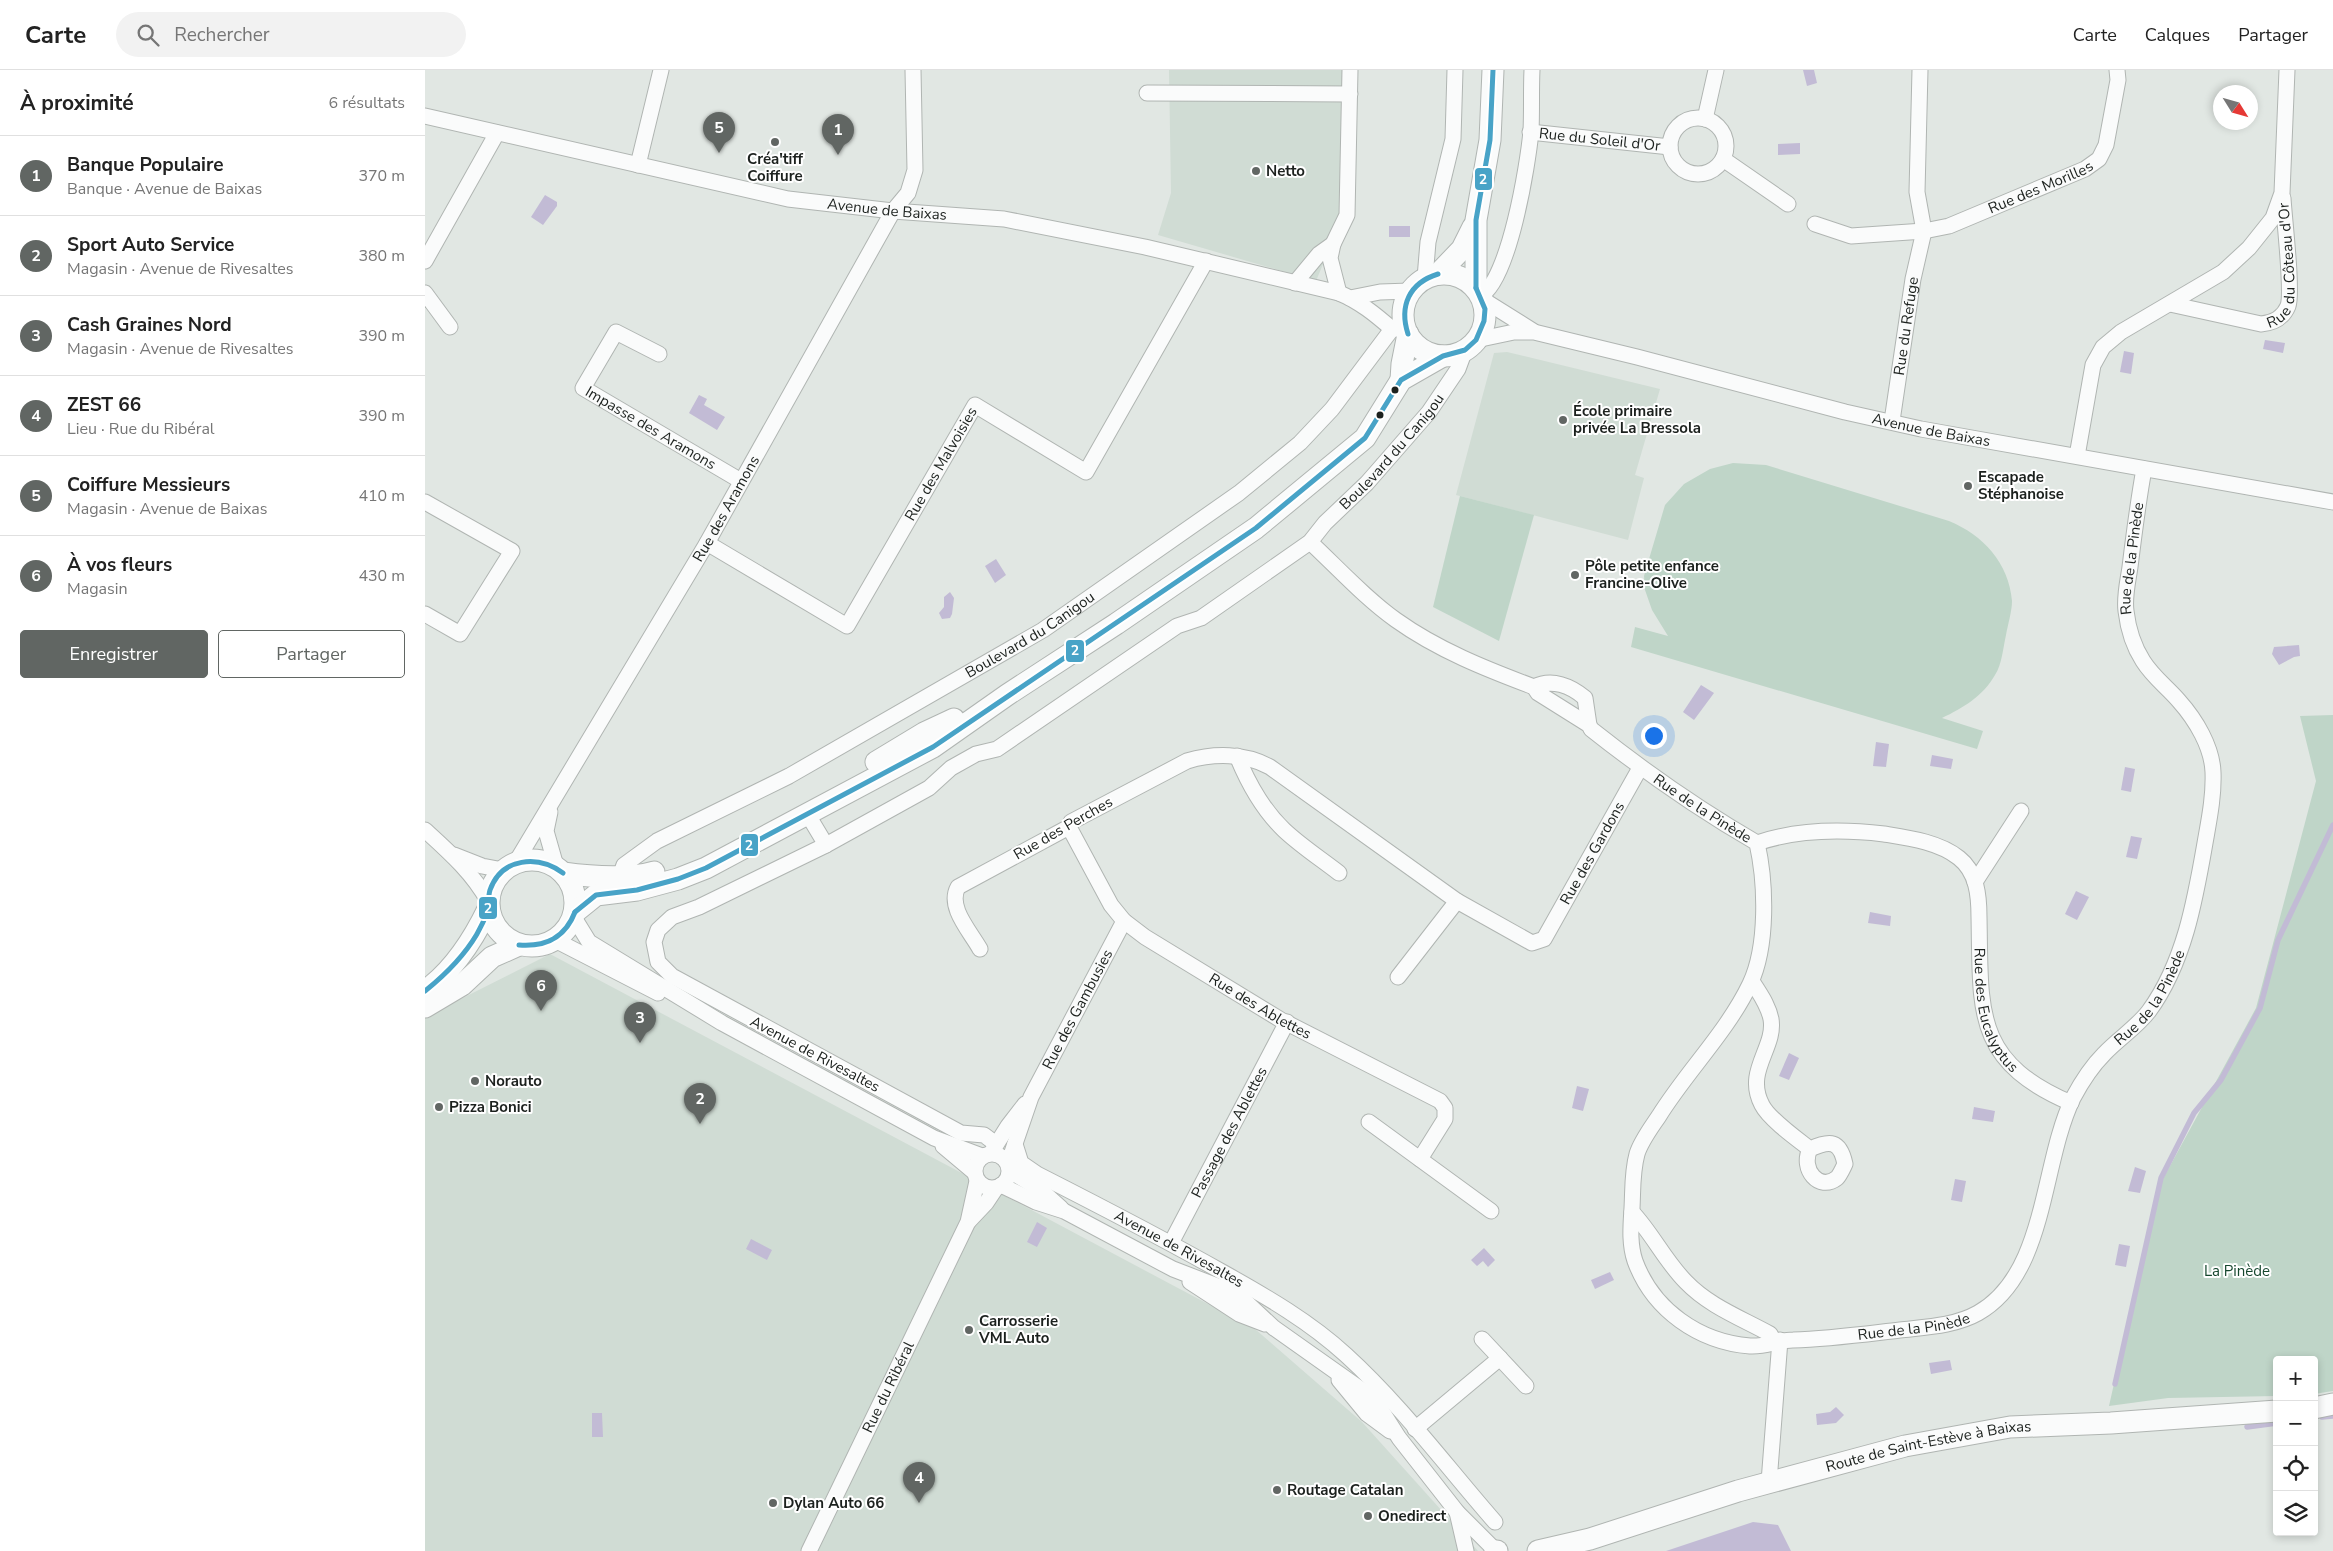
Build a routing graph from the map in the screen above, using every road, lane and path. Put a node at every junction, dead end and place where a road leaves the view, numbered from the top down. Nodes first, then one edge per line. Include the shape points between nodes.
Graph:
1 (661, 70) edge
2 (913, 70) edge
3 (1350, 70) edge
4 (1455, 70) edge
5 (1493, 70) edge
6 (1532, 70) edge
7 (1716, 70) edge
8 (1919, 70) edge
9 (2117, 70) edge
10 (2287, 70) edge
11 (1147, 93) dead end
12 (1349, 94) junction
13 (425, 116) edge
14 (1705, 119) junction
15 (1531, 132) junction
16 (497, 133) junction
17 (1670, 147) junction
18 (1723, 159) junction
19 (638, 164) junction
20 (2282, 193) junction
21 (1789, 204) dead end
22 (893, 211) junction
23 (1476, 220) junction
24 (1815, 224) dead end
25 (1923, 231) junction
26 (1333, 244) junction
27 (425, 261) edge
28 (1205, 261) junction
29 (1424, 281) junction
30 (1295, 282) junction
31 (425, 292) edge
32 (1479, 294) junction
33 (1344, 296) junction
34 (2170, 304) junction
35 (451, 327) dead end
36 (1402, 331) junction
37 (1534, 332) junction
38 (1470, 345) junction
39 (659, 354) dead end
40 (1443, 356) junction
41 (1401, 380) junction
42 (1892, 421) junction
43 (2077, 456) junction
44 (2144, 469) junction
45 (741, 481) junction
46 (425, 502) edge
47 (2333, 502) edge
48 (1310, 542) junction
49 (707, 543) junction
50 (425, 614) edge
51 (1534, 687) junction
52 (1007, 695) junction
53 (1589, 725) junction
54 (1237, 756) junction
55 (1641, 768) junction
56 (552, 803) junction
57 (2021, 811) dead end
58 (807, 815) junction
59 (1069, 827) junction
60 (425, 830) edge
61 (1757, 843) junction
62 (826, 845) junction
63 (450, 853) junction
64 (510, 866) junction
65 (559, 870) junction
66 (1339, 874) dead end
67 (620, 876) junction
68 (1975, 882) junction
69 (1457, 901) junction
70 (488, 905) junction
71 (574, 914) junction
72 (1124, 921) junction
73 (1544, 939) joint
74 (555, 940) junction
75 (654, 942) joint
76 (519, 945) junction
77 (980, 949) dead end
78 (1398, 977) dead end
79 (1752, 981) junction
80 (425, 991) edge
81 (425, 1007) edge
82 (1287, 1022) junction
83 (723, 1023) junction
84 (1031, 1097) junction
85 (2071, 1103) junction
86 (1369, 1122) dead end
87 (934, 1138) junction
88 (1015, 1144) junction
89 (1810, 1150) dead end
90 (990, 1151) junction
91 (1420, 1159) junction
92 (1009, 1167) junction
93 (976, 1176) junction
94 (999, 1186) junction
95 (1064, 1211) junction
96 (1491, 1211) dead end
97 (1632, 1212) junction
98 (968, 1222) junction
99 (1171, 1243) junction
100 (1482, 1339) dead end
101 (1777, 1341) junction
102 (1347, 1355) junction
103 (1500, 1358) junction
104 (1333, 1371) junction
105 (1526, 1386) dead end
106 (2333, 1404) edge
107 (2318, 1407) edge
108 (2273, 1411) edge
109 (1415, 1428) junction
110 (1769, 1482) junction
111 (1457, 1512) junction
112 (1495, 1522) dead end
113 (1590, 1539) junction
114 (809, 1551) edge
115 (1466, 1551) edge
116 (1496, 1551) edge
117 (1539, 1551) edge
118 (1573, 1551) edge

1 - 19 street
2 - 22 street, Rue des Aramons via 915,170 908,193
3 - 12 street
4 - 29 street via 1453,139 1428,242
5 - 23 street via 1490,140
6 - 15 street
7 - 14 street
8 - 25 street, Rue du Refuge via 1917,192
9 - 25 street, Rue des Morilles via 2106,145 2099,159 2085,170 1998,207 1949,226
10 - 20 street, Rue du Côteau d'Or
11 - 12 street
12 - 26 street via 1347,215
13 - 16 street, Avenue de Baixas
14 - 17 street, Rue du Soleil d'Or via 1696,118 1680,124
14 - 18 street via 1719,127 1723,134 1726,142
15 - 17 street, Rue du Soleil d'Or
15 - 32 street via 1518,210 1500,273 1489,292
16 - 19 street, Avenue de Baixas
16 - 27 street
17 - 18 street, Rue du Soleil d'Or via 1676,164 1692,174 1710,172
18 - 21 street
19 - 22 street, Avenue de Baixas via 788,199
20 - 34 street, Rue du Côteau d'Or via 2273,218 2249,248 2223,272
20 - 34 street, Rue du Côteau d'Or via 2289,304 2282,315 2273,323 2261,324
22 - 28 street, Avenue de Baixas via 1004,219
22 - 45 street, Rue des Aramons
23 - 29 street via 1463,249
23 - 32 street
24 - 25 street via 1851,236
25 - 42 street, Rue du Refuge
26 - 30 street via 1319,254
26 - 33 street via 1331,258
28 - 30 street, Avenue de Baixas
28 - 49 street, Rue des Malvoisies via 1086,472 975,405 847,626
29 - 32 street via 1459,277
29 - 33 street, Avenue de Baixas via 1380,292
29 - 36 street via 1403,310
30 - 33 street, Avenue de Baixas
31 - 35 street
32 - 37 street, Avenue de Baixas
32 - 38 street via 1484,320
33 - 36 street, Avenue de Baixas
34 - 43 street, Rue du Côteau d'Or via 2121,332 2103,347 2093,365
36 - 40 street via 1423,350
36 - 41 street, Boulevard du Canigou
36 - 67 street, Boulevard du Canigou via 1283,459 1043,630 789,776 657,841 624,865
37 - 38 street, Avenue de Baixas via 1514,332
37 - 42 street, Avenue de Baixas via 1845,412
38 - 40 street via 1455,354
38 - 48 street, Boulevard du Canigou via 1429,412
39 - 45 street, Impasse des Aramons via 616,332 583,388
40 - 41 street, Boulevard du Canigou
41 - 52 street, Boulevard du Canigou via 1365,438 1256,528
42 - 43 street, Avenue de Baixas via 1983,441
43 - 44 street, Avenue de Baixas
44 - 47 street, Avenue de Baixas
44 - 85 street, Rue de la Pinède via 2125,607 2131,636 2142,660 2200,730 2213,768 2212,802 2199,883 2181,948 2165,988 2145,1016 2100,1057
45 - 49 street, Rue des Aramons
46 - 50 street via 512,551 460,634
48 - 51 street, Rue de la Pinède via 1395,619 1441,648
48 - 62 street, Boulevard du Canigou via 1201,618 1169,631 1021,734 997,749 976,754 951,768 929,788
49 - 56 street, Rue des Aramons
51 - 53 street, Rue de la Pinède via 1538,693
51 - 53 street, Rue de la Pinède via 1543,682 1556,683 1578,692 1585,698
52 - 58 street, Boulevard du Canigou via 933,746
52 - 67 street, Boulevard du Canigou via 925,734 789,812 708,852 674,867 641,876
53 - 55 street, Rue de la Pinède
54 - 59 street, Rue des Perches via 1200,757 1187,761 1071,822
54 - 66 street via 1249,785 1268,812 1284,830
54 - 69 street, Rue des Perches via 1257,760 1270,767
55 - 61 street, Rue de la Pinède
55 - 73 street, Rue des Gardons
56 - 64 street, Rue des Aramons
56 - 65 street, Rue des Aramons via 546,831
57 - 68 street
58 - 62 street
58 - 71 street, Boulevard du Canigou via 706,868 637,890 596,895
59 - 72 street, Rue des Ablettes via 1111,905
59 - 77 street, Rue des Perches via 958,887 954,894 955,907
60 - 63 street
61 - 68 street, Rue des Eucalyptus via 1781,834 1825,830 1906,837 1939,846 1959,858 1969,868
61 - 79 street, Rue de la Pinède via 1763,872 1764,902 1759,957
62 - 75 street, Boulevard du Canigou via 672,917 658,930
63 - 64 street via 482,866
63 - 70 street via 481,888
64 - 65 street via 536,860
64 - 70 street via 495,879
65 - 67 street, Boulevard du Canigou
65 - 71 street via 571,884 575,898
68 - 85 street, Rue des Eucalyptus via 1979,897 1983,1013 1994,1045 2009,1064 2035,1086
69 - 73 street, Rue des Perches via 1532,943
69 - 78 street
70 - 76 street via 498,932
70 - 80 street via 476,935 439,981
71 - 74 street via 563,934
71 - 83 street, Avenue de Rivesaltes via 589,942
72 - 82 street, Rue des Ablettes via 1145,937
72 - 84 street, Rue des Gambusies
74 - 76 street via 532,947
74 - 83 street, Avenue de Rivesaltes via 635,983
75 - 90 street, Avenue de Rivesaltes via 658,962 672,976 961,1133 984,1135
76 - 81 street via 492,957 462,985
79 - 89 street via 1767,1004 1771,1020 1757,1072 1756,1087 1762,1106
79 - 97 street, Rue de la Pinède via 1711,1046 1666,1104 1638,1150 1632,1183
82 - 91 street, Rue des Ablettes via 1440,1102 1445,1108 1445,1119
82 - 99 street, Passage des Ablettes
83 - 87 street, Avenue de Rivesaltes
84 - 88 street, Rue des Gambusies
84 - 90 street, Rue des Gambusies
85 - 101 street, Rue de la Pinède via 2029,1251 2007,1290 1979,1313 1950,1324 1826,1339
86 - 91 street
87 - 90 street, Avenue de Rivesaltes
87 - 93 street, Avenue de Rivesaltes
88 - 92 street, Rue des Gambusies
88 - 99 street, Avenue de Rivesaltes via 1021,1163 1037,1174
90 - 92 street via 1001,1156
90 - 93 street via 976,1163
91 - 96 street
92 - 94 street via 1008,1178
92 - 95 street, Avenue de Rivesaltes
93 - 94 street via 984,1187
93 - 98 street, Rue du Ribéral
94 - 95 street, Avenue de Rivesaltes
94 - 98 street, Rue du Ribéral
95 - 104 street, Avenue de Rivesaltes via 1173,1269 1225,1289 1245,1301 1274,1328
97 - 101 street via 1688,1284 1713,1304 1770,1334
97 - 101 street, Rue de la Pinède via 1630,1230 1635,1260 1665,1310 1693,1330 1724,1342 1767,1346
98 - 114 street, Rue du Ribéral
99 - 102 street, Avenue de Rivesaltes via 1282,1306
100 - 103 street
101 - 110 street
102 - 104 street
102 - 109 street, Avenue de Rivesaltes
103 - 105 street
103 - 109 street
104 - 111 street, Avenue de Rivesaltes via 1378,1405 1399,1438
106 - 107 street
108 - 110 street, Route de Saint-Estève à Baixas via 2010,1427 1905,1446
109 - 112 street, Avenue de Rivesaltes
110 - 113 street, Route de Saint-Estève à Baixas
111 - 115 street, Avenue de Rivesaltes
111 - 116 street, Avenue de Rivesaltes
113 - 117 street, Route de Saint-Estève à Baixas
113 - 118 street, Route de Saint-Estève à Baixas

